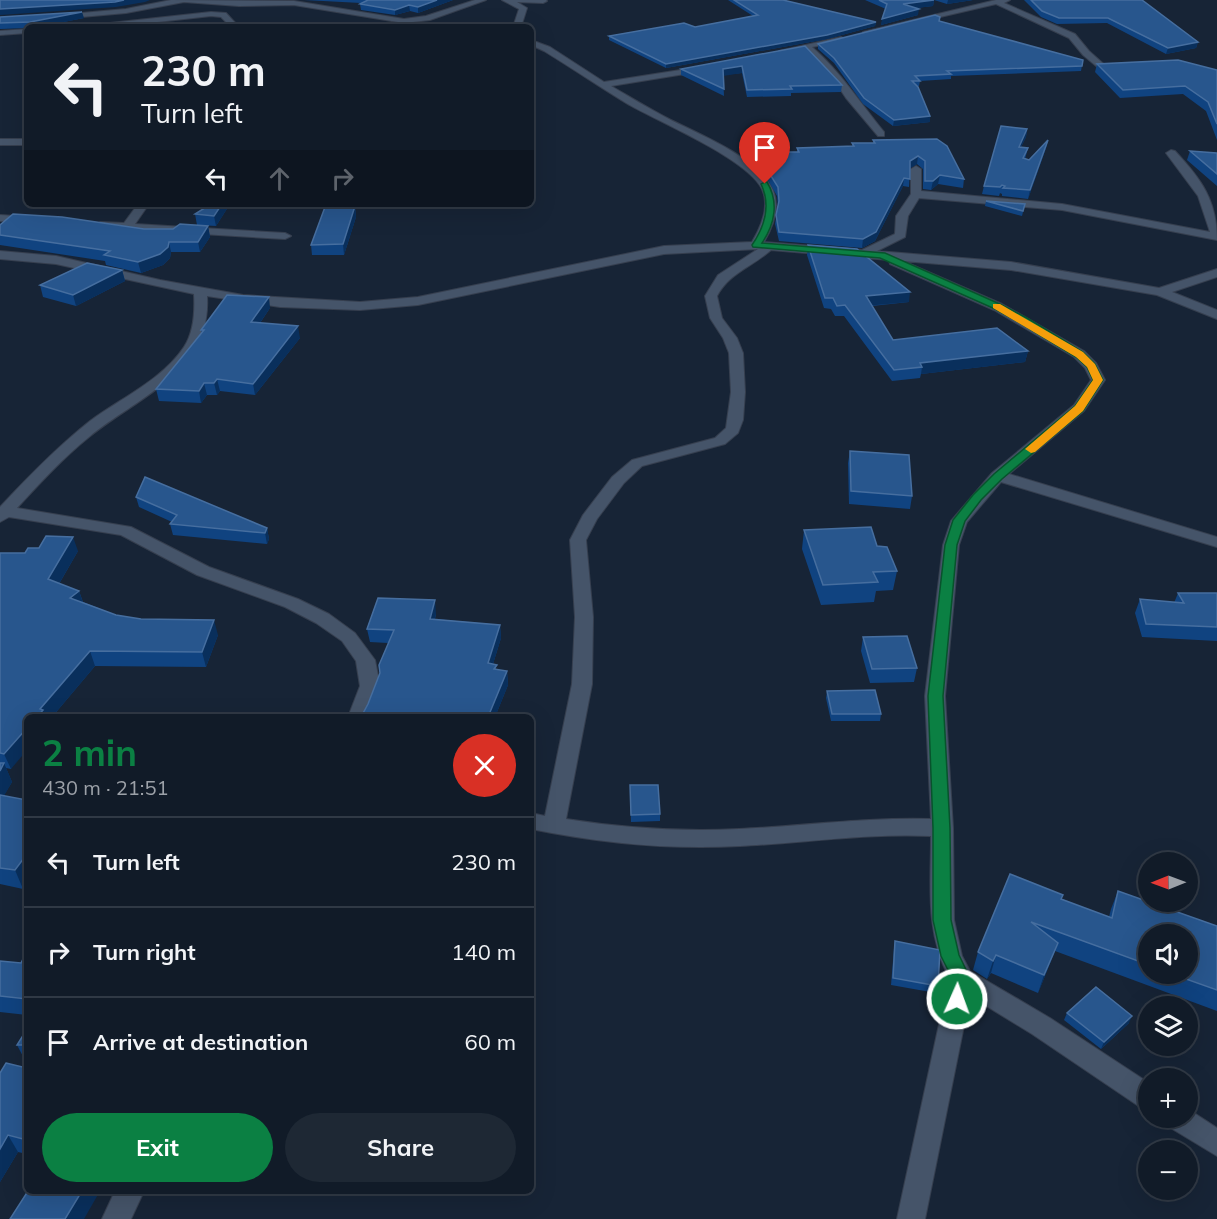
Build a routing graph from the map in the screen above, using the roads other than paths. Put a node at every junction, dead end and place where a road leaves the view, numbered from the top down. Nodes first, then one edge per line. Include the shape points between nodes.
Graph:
1 (184, 0) edge
2 (256, 0) edge
3 (482, 0) edge
4 (545, 1) edge
5 (1002, 1) edge
6 (248, 4) junction
7 (939, 4) dead end
8 (523, 8) junction
9 (955, 11) junction
10 (52, 17) edge
11 (118, 24) edge
12 (231, 24) edge
13 (413, 24) edge
14 (519, 24) edge
15 (24, 31) edge
16 (0, 33) edge
17 (534, 43) edge
18 (807, 46) junction
19 (775, 53) edge
20 (718, 65) edge
21 (1104, 68) edge
22 (604, 85) junction
23 (881, 134) dead end
24 (0, 142) edge
25 (24, 142) edge
26 (1172, 153) dead end
27 (916, 169) edge
28 (916, 194) junction
29 (142, 207) edge
30 (0, 218) edge
31 (39, 221) edge
32 (87, 224) edge
33 (128, 226) junction
34 (285, 236) dead end
35 (1217, 236) edge
36 (762, 245) junction
37 (857, 253) junction
38 (0, 255) edge
39 (882, 255) junction
40 (1217, 273) edge
41 (200, 291) junction
42 (1160, 292) junction
43 (1217, 315) edge
44 (998, 476) junction
45 (3, 514) edge
46 (1217, 542) edge
47 (359, 714) edge
48 (534, 822) edge
49 (554, 826) junction
50 (942, 828) junction
51 (961, 978) junction
52 (1138, 1091) edge
53 (1194, 1128) edge
54 (1217, 1143) edge
55 (128, 1194) edge
56 (116, 1219) edge
57 (911, 1219) edge

1 - 6 street
1 - 10 street via 126,11
2 - 6 street
3 - 13 street
4 - 8 street
4 - 8 street via 506,0
5 - 9 street
5 - 21 street via 1072,36
6 - 13 street via 294,3
7 - 9 street
8 - 14 street
9 - 18 street
11 - 12 street via 211,14 223,15
15 - 16 street
17 - 22 street via 554,51
18 - 19 street
18 - 23 street via 829,66
20 - 22 street
22 - 36 street via 726,154 765,184 771,207
24 - 25 street
26 - 35 street via 1206,202
27 - 28 street
28 - 35 street via 1062,207
28 - 37 street via 902,216 901,235 885,245
29 - 33 street
30 - 31 street
32 - 33 street
33 - 34 street
36 - 37 street
36 - 41 street via 645,253 418,301 360,306 280,303
36 - 49 street via 762,252 726,273 711,296 716,318 736,353 737,405 733,430 720,441 638,463 618,480 589,518 578,540 584,617 582,684
37 - 39 street
38 - 41 street via 56,261
39 - 42 street via 1011,266
39 - 44 street via 998,307 1079,354 1091,366 1098,380 1079,408
40 - 42 street
41 - 45 street via 199,326 184,356 70,445
42 - 43 street
44 - 46 street
44 - 50 street via 959,520 951,545 935,696
45 - 47 street via 63,519 125,531 204,571 300,606 332,624 364,656 370,675 368,695
48 - 49 street
49 - 50 street via 713,839 897,825
50 - 51 street via 942,920 950,956
51 - 52 street
51 - 57 street
53 - 54 street
55 - 56 street

